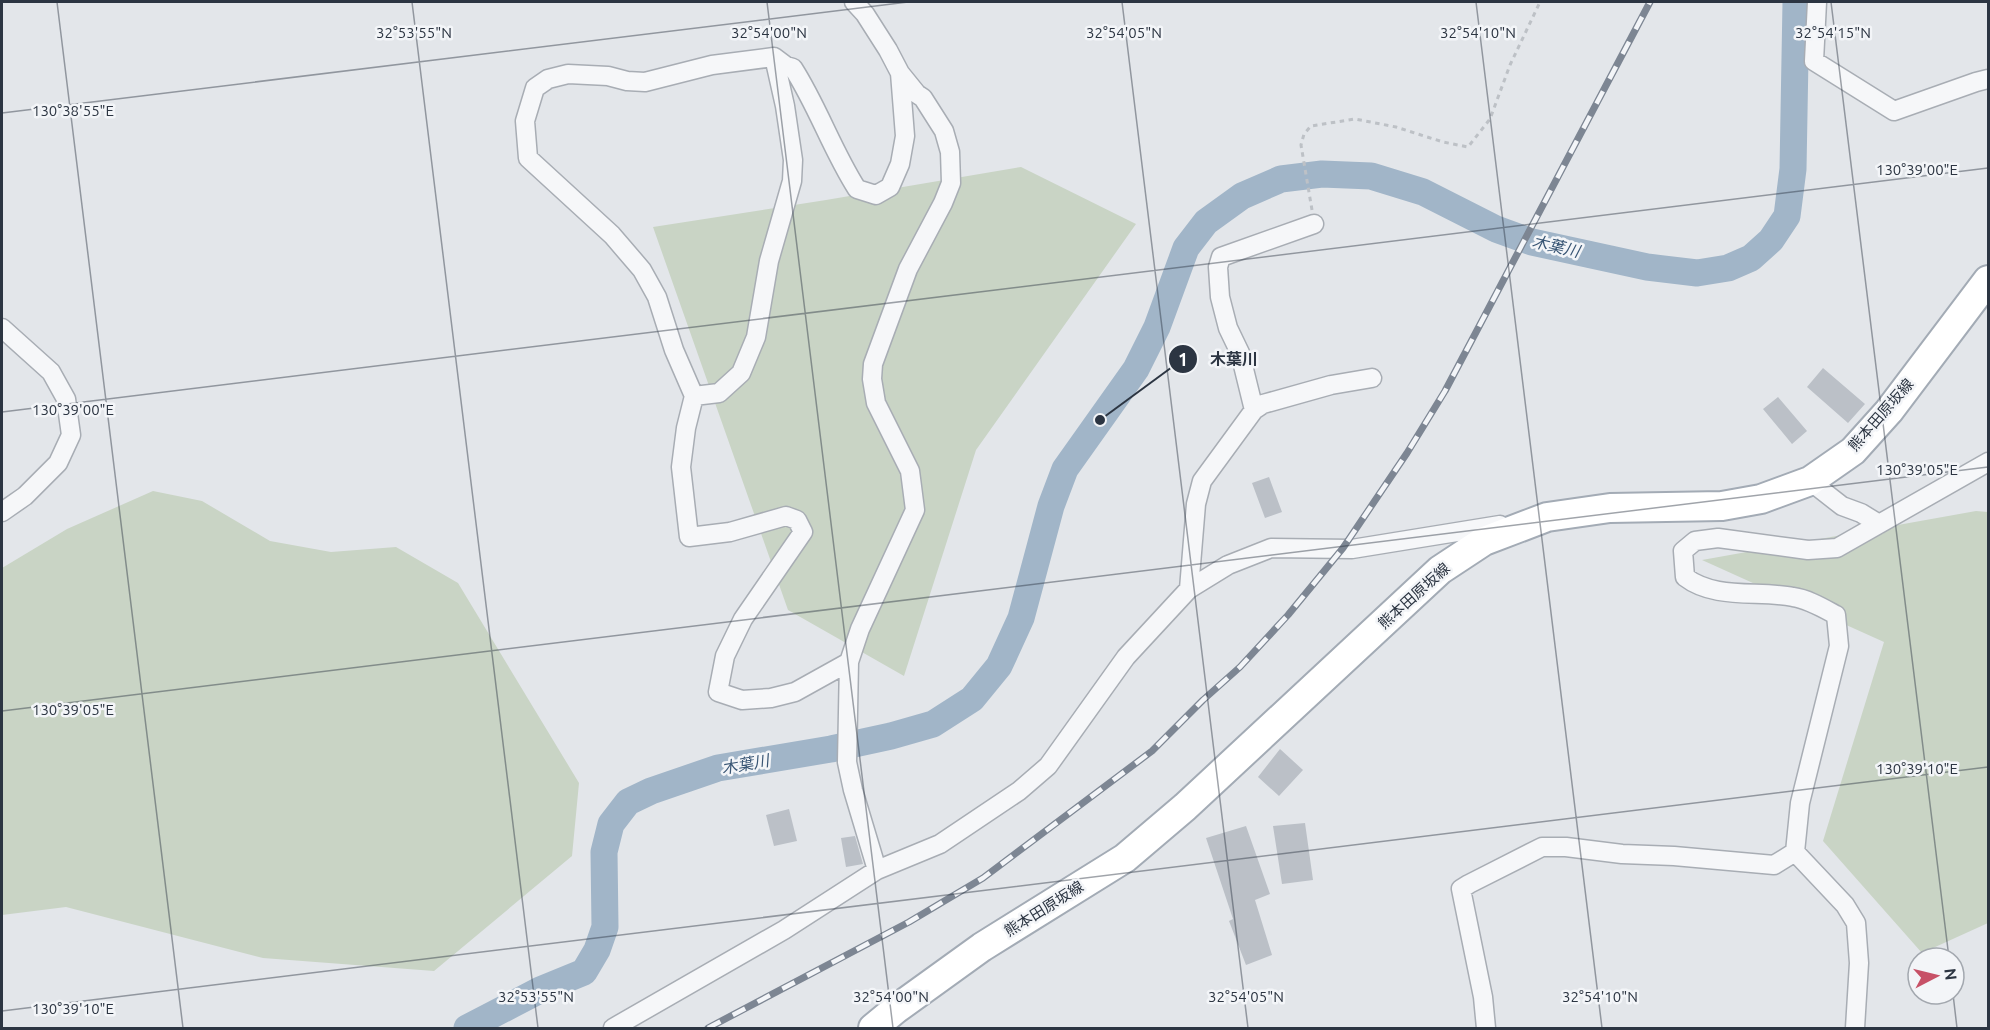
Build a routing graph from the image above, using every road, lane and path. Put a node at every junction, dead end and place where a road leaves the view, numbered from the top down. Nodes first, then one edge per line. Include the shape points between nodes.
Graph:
1 (854, 2) edge
2 (1540, 2) edge
3 (1818, 2) edge
4 (774, 57) junction
5 (900, 73) junction
6 (1989, 79) edge
7 (1314, 224) joint
8 (1989, 280) edge
9 (2, 328) edge
10 (1372, 378) dead end
11 (694, 396) junction
12 (1254, 410) junction
13 (1989, 462) edge
14 (1810, 481) junction
15 (2, 512) edge
16 (1547, 517) junction
17 (1879, 524) junction
18 (1189, 589) junction
19 (849, 662) junction
20 (1795, 852) junction
21 (877, 870) junction
22 (613, 1029) edge
23 (873, 1029) edge
24 (1486, 1029) edge
25 (1855, 1029) edge

1 - 5 street
2 - 7 path via 1490,119 1468,147 1355,119 1311,126 1301,145
3 - 6 street via 1814,61 1894,111
4 - 5 street via 793,68 809,93 841,164 857,189 876,195 890,187 900,164 905,136
4 - 11 street via 793,160 792,181 769,261 756,337 741,373 719,393
4 - 11 street via 712,64 645,82 568,74 548,79 535,88 525,121 528,158 612,235 642,270 657,297
5 - 19 street via 923,98 944,131 950,152 951,183 908,269 873,364 876,403 910,471 915,510 860,629
7 - 12 street via 1221,257 1220,297 1228,328 1240,352
8 - 14 main road, 熊本田原坂線 via 1889,411 1853,451
9 - 15 street via 51,372 66,399 71,435 58,463 25,496
10 - 12 street via 1331,385
11 - 19 street via 681,467 689,537 730,532 786,516 797,520 803,532 743,619 725,656 718,692 742,700 771,698 795,692
12 - 18 street via 1202,481 1196,504
13 - 17 street
14 - 16 main road, 熊本田原坂線 via 1761,499 1722,506 1610,508
14 - 17 street via 1842,506
16 - 18 street via 1352,549 1271,548 1228,565
16 - 23 main road, 熊本田原坂線 via 1484,541 1440,570 1125,858 982,947
17 - 20 street via 1837,548 1808,550 1718,538 1695,541 1683,551 1684,577 1694,584 1731,593 1794,597 1836,615 1839,646 1800,803
18 - 21 street via 1126,657 1048,766 1019,792 940,844
19 - 21 street via 847,762
20 - 24 street via 1774,865 1542,847 1469,884 1461,889
20 - 25 street via 1845,905 1856,923 1859,963
21 - 22 street via 784,930

